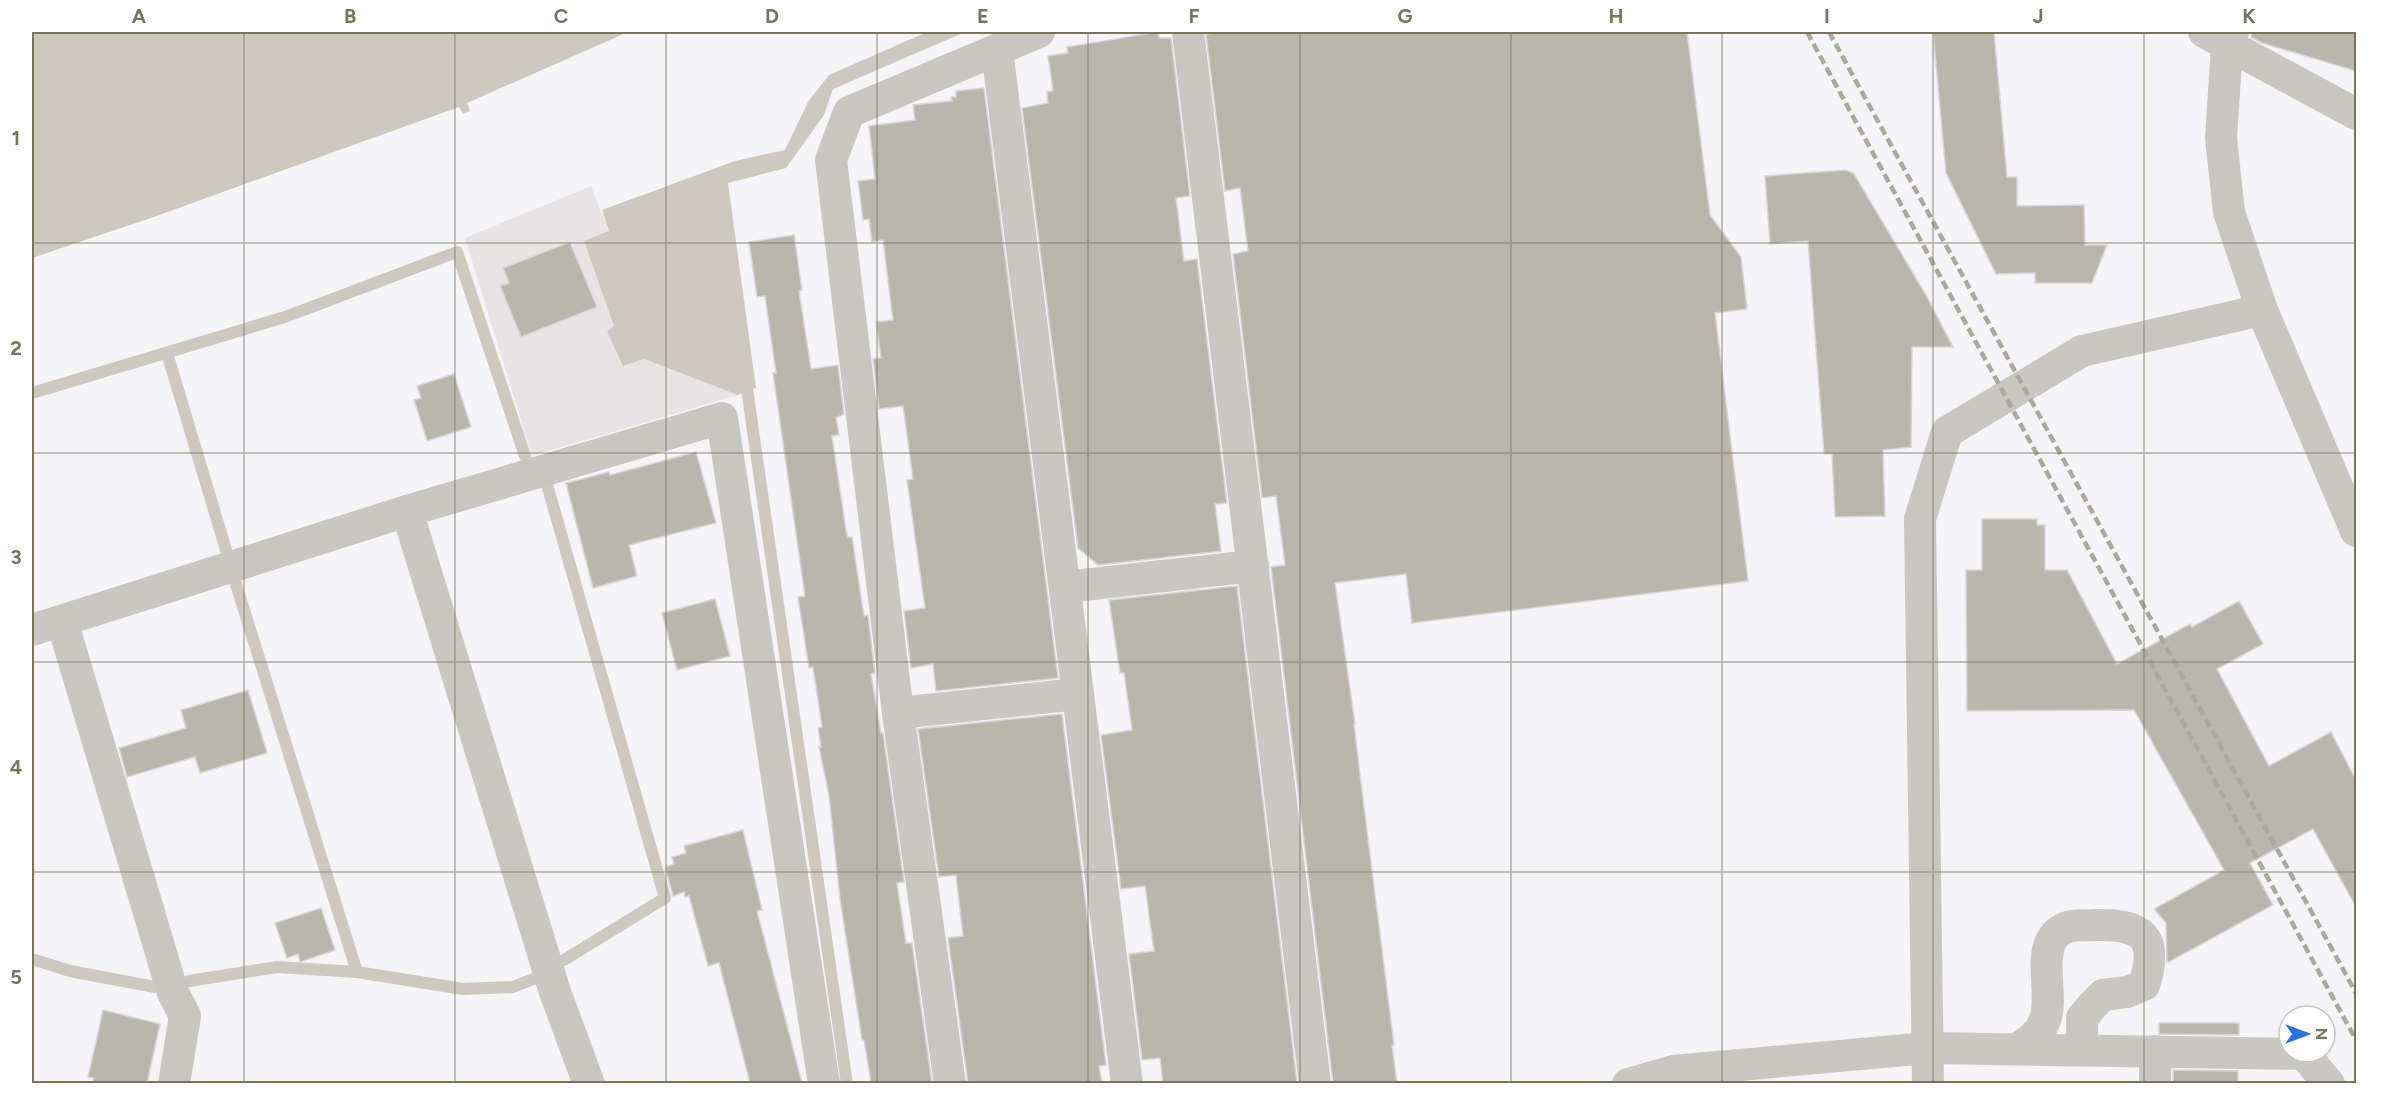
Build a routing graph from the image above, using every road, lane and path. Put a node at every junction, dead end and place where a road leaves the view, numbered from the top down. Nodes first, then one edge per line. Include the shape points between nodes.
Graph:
1 (1040, 32) edge
2 (1188, 32) edge
3 (2221, 36) edge
4 (998, 50) junction
5 (2356, 114) edge
6 (2262, 310) junction
7 (407, 511) junction
8 (2356, 531) edge
9 (1253, 566) junction
10 (1065, 588) junction
11 (62, 621) junction
12 (32, 630) edge
13 (1078, 694) junction
14 (898, 713) junction
15 (1928, 1048) junction
16 (2017, 1049) junction
17 (2082, 1050) junction
18 (2155, 1051) junction
19 (1673, 1077) edge
20 (174, 1083) edge
21 (589, 1083) edge
22 (824, 1083) edge
23 (950, 1083) edge
24 (1127, 1083) edge
25 (1315, 1083) edge
26 (1628, 1083) edge
27 (1928, 1083) edge
28 (2155, 1083) edge
29 (2329, 1083) edge

1 - 4 street
2 - 9 street
3 - 5 street
3 - 6 street via 2221,138 2229,212
4 - 10 street
4 - 14 street via 849,112 831,160
6 - 8 street
6 - 15 street via 2082,351 1947,432 1920,519
7 - 11 street
7 - 21 street via 555,992
7 - 22 street via 722,418
9 - 10 street
9 - 25 street
10 - 13 street
11 - 12 street
11 - 20 street via 173,993 185,1016
13 - 14 street
13 - 24 street
14 - 23 street
15 - 16 street
15 - 19 street
15 - 27 street
16 - 17 street
16 - 17 street via 2033,1039 2046,1019 2048,949 2055,935 2068,926 2121,924 2145,939 2150,953 2144,985 2127,992 2103,994 2082,1018
17 - 18 street
18 - 28 street
18 - 29 street via 2304,1054
19 - 26 street

